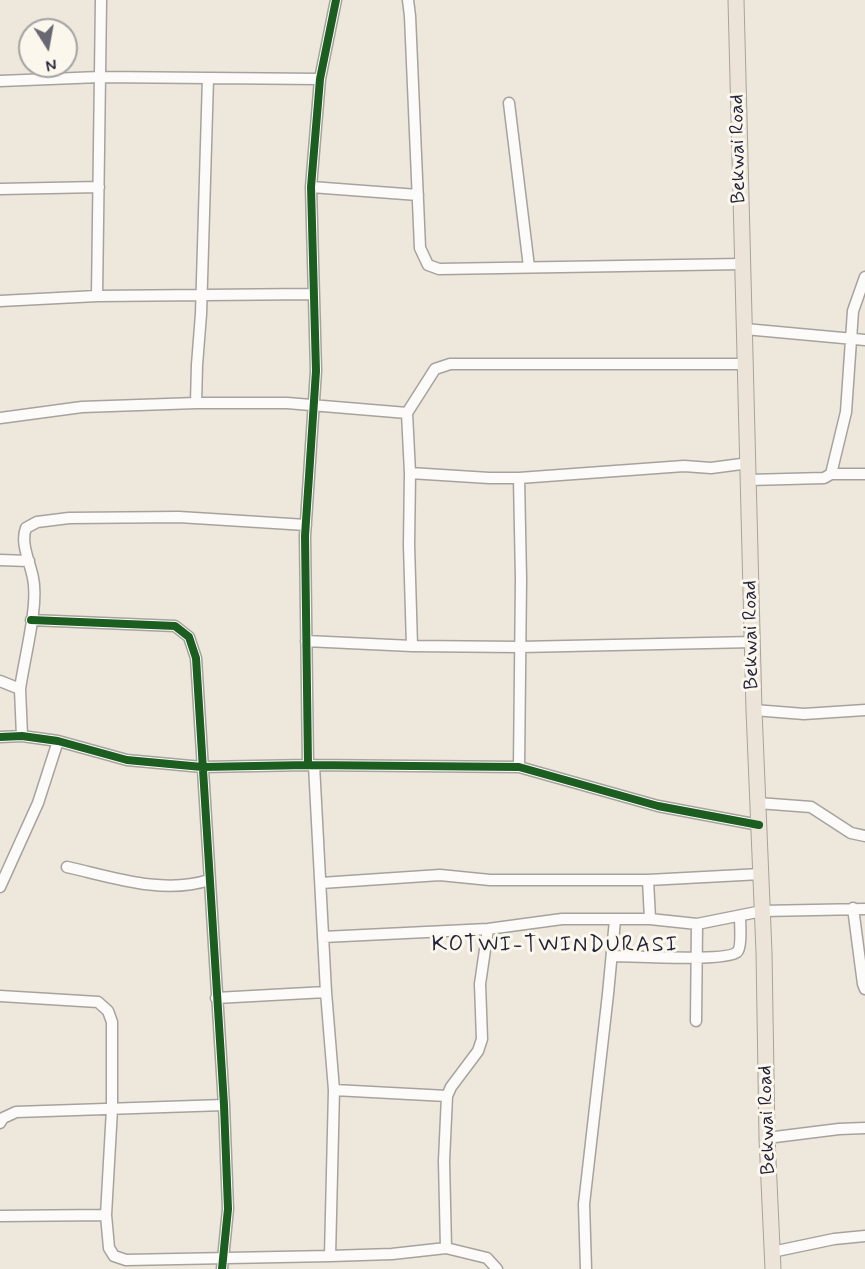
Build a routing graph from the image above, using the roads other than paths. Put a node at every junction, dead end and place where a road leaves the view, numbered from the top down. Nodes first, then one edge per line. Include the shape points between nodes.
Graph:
1 (101, 0) edge
2 (336, 0) edge
3 (408, 0) edge
4 (736, 0) edge
5 (100, 77) junction
6 (208, 78) junction
7 (320, 79) junction
8 (0, 81) edge
9 (509, 103) dead end
10 (99, 187) junction
11 (311, 187) junction
12 (0, 189) edge
13 (418, 195) junction
14 (742, 264) junction
15 (529, 267) junction
16 (865, 277) edge
17 (313, 294) junction
18 (201, 295) junction
19 (97, 296) junction
20 (0, 301) edge
21 (745, 328) junction
22 (850, 339) junction
23 (865, 340) edge
24 (745, 364) junction
25 (196, 403) junction
26 (315, 405) junction
27 (407, 413) junction
28 (0, 418) edge
29 (749, 463) junction
30 (410, 473) junction
31 (831, 474) junction
32 (865, 474) edge
33 (519, 477) junction
34 (749, 480) junction
35 (306, 525) junction
36 (0, 560) edge
37 (29, 561) junction
38 (31, 620) junction
39 (306, 641) junction
40 (753, 642) junction
41 (412, 646) junction
42 (520, 647) junction
43 (0, 681) edge
44 (20, 689) junction
45 (865, 710) edge
46 (754, 711) junction
47 (22, 736) junction
48 (0, 737) edge
49 (58, 741) junction
50 (311, 765) junction
51 (202, 767) junction
52 (519, 767) junction
53 (758, 803) junction
54 (759, 825) junction
55 (865, 836) edge
56 (67, 867) dead end
57 (761, 874) junction
58 (209, 880) junction
59 (648, 880) junction
60 (321, 883) junction
61 (0, 887) edge
62 (853, 908) junction
63 (865, 909) edge
64 (762, 911) junction
65 (740, 916) junction
66 (651, 919) junction
67 (615, 920) junction
68 (697, 924) junction
69 (488, 929) junction
70 (323, 937) junction
71 (612, 956) junction
72 (697, 958) junction
73 (865, 989) edge
74 (326, 992) junction
75 (0, 996) edge
76 (216, 998) junction
77 (696, 1021) dead end
78 (334, 1090) junction
79 (447, 1096) junction
80 (224, 1105) junction
81 (112, 1109) junction
82 (0, 1123) edge
83 (865, 1128) edge
84 (767, 1138) junction
85 (106, 1215) junction
86 (0, 1216) edge
87 (865, 1236) edge
88 (446, 1248) junction
89 (772, 1252) junction
90 (330, 1256) junction
91 (222, 1264) edge
92 (497, 1269) edge
93 (586, 1269) edge
94 (773, 1269) edge

1 - 5 street
2 - 7 street
3 - 13 street
4 - 14 highway, Bekwai Road
5 - 6 street
5 - 8 street
5 - 10 street
6 - 7 street
6 - 18 street
7 - 11 street
9 - 15 street
10 - 12 street
10 - 19 street
11 - 13 street
11 - 17 street
13 - 15 street via 420,248 428,265 439,269
14 - 15 street
14 - 21 highway, Bekwai Road
16 - 22 street via 853,311
17 - 18 street
17 - 26 street
18 - 19 street
18 - 25 street
19 - 20 street
21 - 22 street
21 - 24 highway, Bekwai Road
22 - 23 street
22 - 31 street via 846,412
24 - 27 street via 450,364 435,369
24 - 29 highway, Bekwai Road
25 - 26 street
25 - 28 street via 82,407
26 - 27 street
26 - 35 street
27 - 30 street
29 - 33 street
29 - 34 highway, Bekwai Road
30 - 33 street
30 - 41 street
31 - 32 street
31 - 34 street via 824,478
33 - 42 street
34 - 40 highway, Bekwai Road
35 - 37 street via 179,517 37,522 26,528 23,535
35 - 39 street
36 - 37 street
37 - 38 street via 35,598
38 - 44 street
38 - 51 street via 175,626 189,637 196,658
39 - 41 street
39 - 50 street
40 - 42 street
40 - 46 highway, Bekwai Road
41 - 42 street
42 - 52 street
43 - 44 street
44 - 47 street
45 - 46 street via 804,714
46 - 53 highway, Bekwai Road
47 - 48 street
47 - 49 street
49 - 51 street via 127,760
49 - 61 street via 38,803
50 - 51 street
50 - 52 street
50 - 60 street
51 - 58 street
52 - 54 street via 658,806
53 - 54 highway, Bekwai Road
53 - 55 street via 811,807 844,830
54 - 57 highway, Bekwai Road
56 - 58 street via 138,883 192,885
57 - 59 street
57 - 64 highway, Bekwai Road
58 - 76 street
59 - 60 street via 490,880 440,875
59 - 66 street
60 - 70 street
62 - 63 street
62 - 64 street
62 - 73 street
64 - 65 street
64 - 84 highway, Bekwai Road
65 - 68 street
65 - 72 street via 736,954
66 - 67 street
66 - 68 street
67 - 69 street via 562,919
67 - 71 street
68 - 72 street
69 - 70 street
69 - 79 street via 480,984 482,1039 478,1052
70 - 74 street
71 - 72 street
71 - 93 street via 584,1204
72 - 77 street
74 - 76 street
74 - 78 street
75 - 81 street via 98,1002 108,1011 112,1022
76 - 80 street
78 - 79 street
78 - 90 street
79 - 88 street
80 - 81 street
80 - 91 street via 228,1209
81 - 82 street via 16,1112
81 - 85 street
83 - 84 street
84 - 89 highway, Bekwai Road
85 - 86 street
85 - 91 street via 109,1248 114,1256 126,1260
87 - 89 street
88 - 90 street
88 - 92 street via 488,1258
89 - 94 highway, Bekwai Road
90 - 91 street

